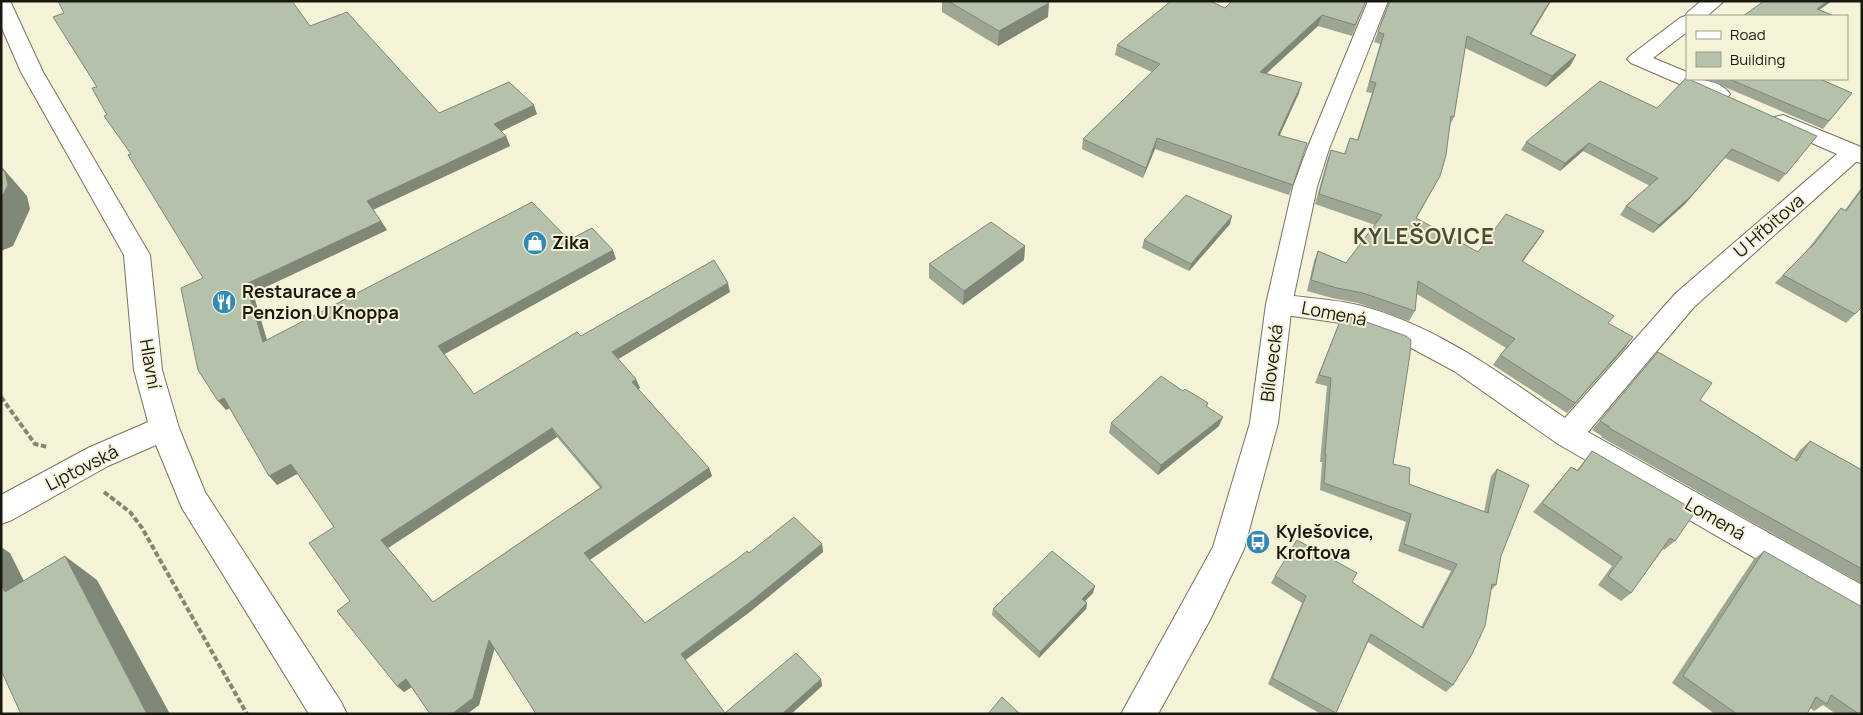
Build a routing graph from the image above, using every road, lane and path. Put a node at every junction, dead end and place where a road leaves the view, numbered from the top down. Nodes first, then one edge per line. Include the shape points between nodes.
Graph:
1 (1378, 1) edge
2 (1714, 1) edge
3 (1, 3) edge
4 (1695, 15) edge
5 (1686, 23) edge
6 (1686, 80) edge
7 (1686, 80) edge
8 (1737, 102) edge
9 (1764, 113) edge
10 (1857, 154) edge
11 (1279, 304) junction
12 (1, 397) edge
13 (164, 428) junction
14 (1568, 435) junction
15 (86, 463) junction
16 (1, 511) edge
17 (1862, 602) edge
18 (247, 714) edge
19 (329, 714) edge
20 (1139, 714) edge

1 - 11 street, Bílovecká via 1304,187
2 - 4 street
3 - 13 street, Hlavní via 32,72 137,256 148,370
5 - 6 street via 1638,59
7 - 8 street
9 - 10 street, U Hřbitova
10 - 14 street, U Hřbitova via 1685,300
11 - 14 street, Lomená via 1357,315 1412,336 1464,363
11 - 20 street, Bílovecká via 1264,423 1228,549
12 - 15 path via 35,444
13 - 15 street, Liptovská
13 - 19 street, Hlavní via 193,499
14 - 17 street, Lomená
15 - 16 street, Liptovská
15 - 18 path via 83,490 106,492 130,512 142,528

